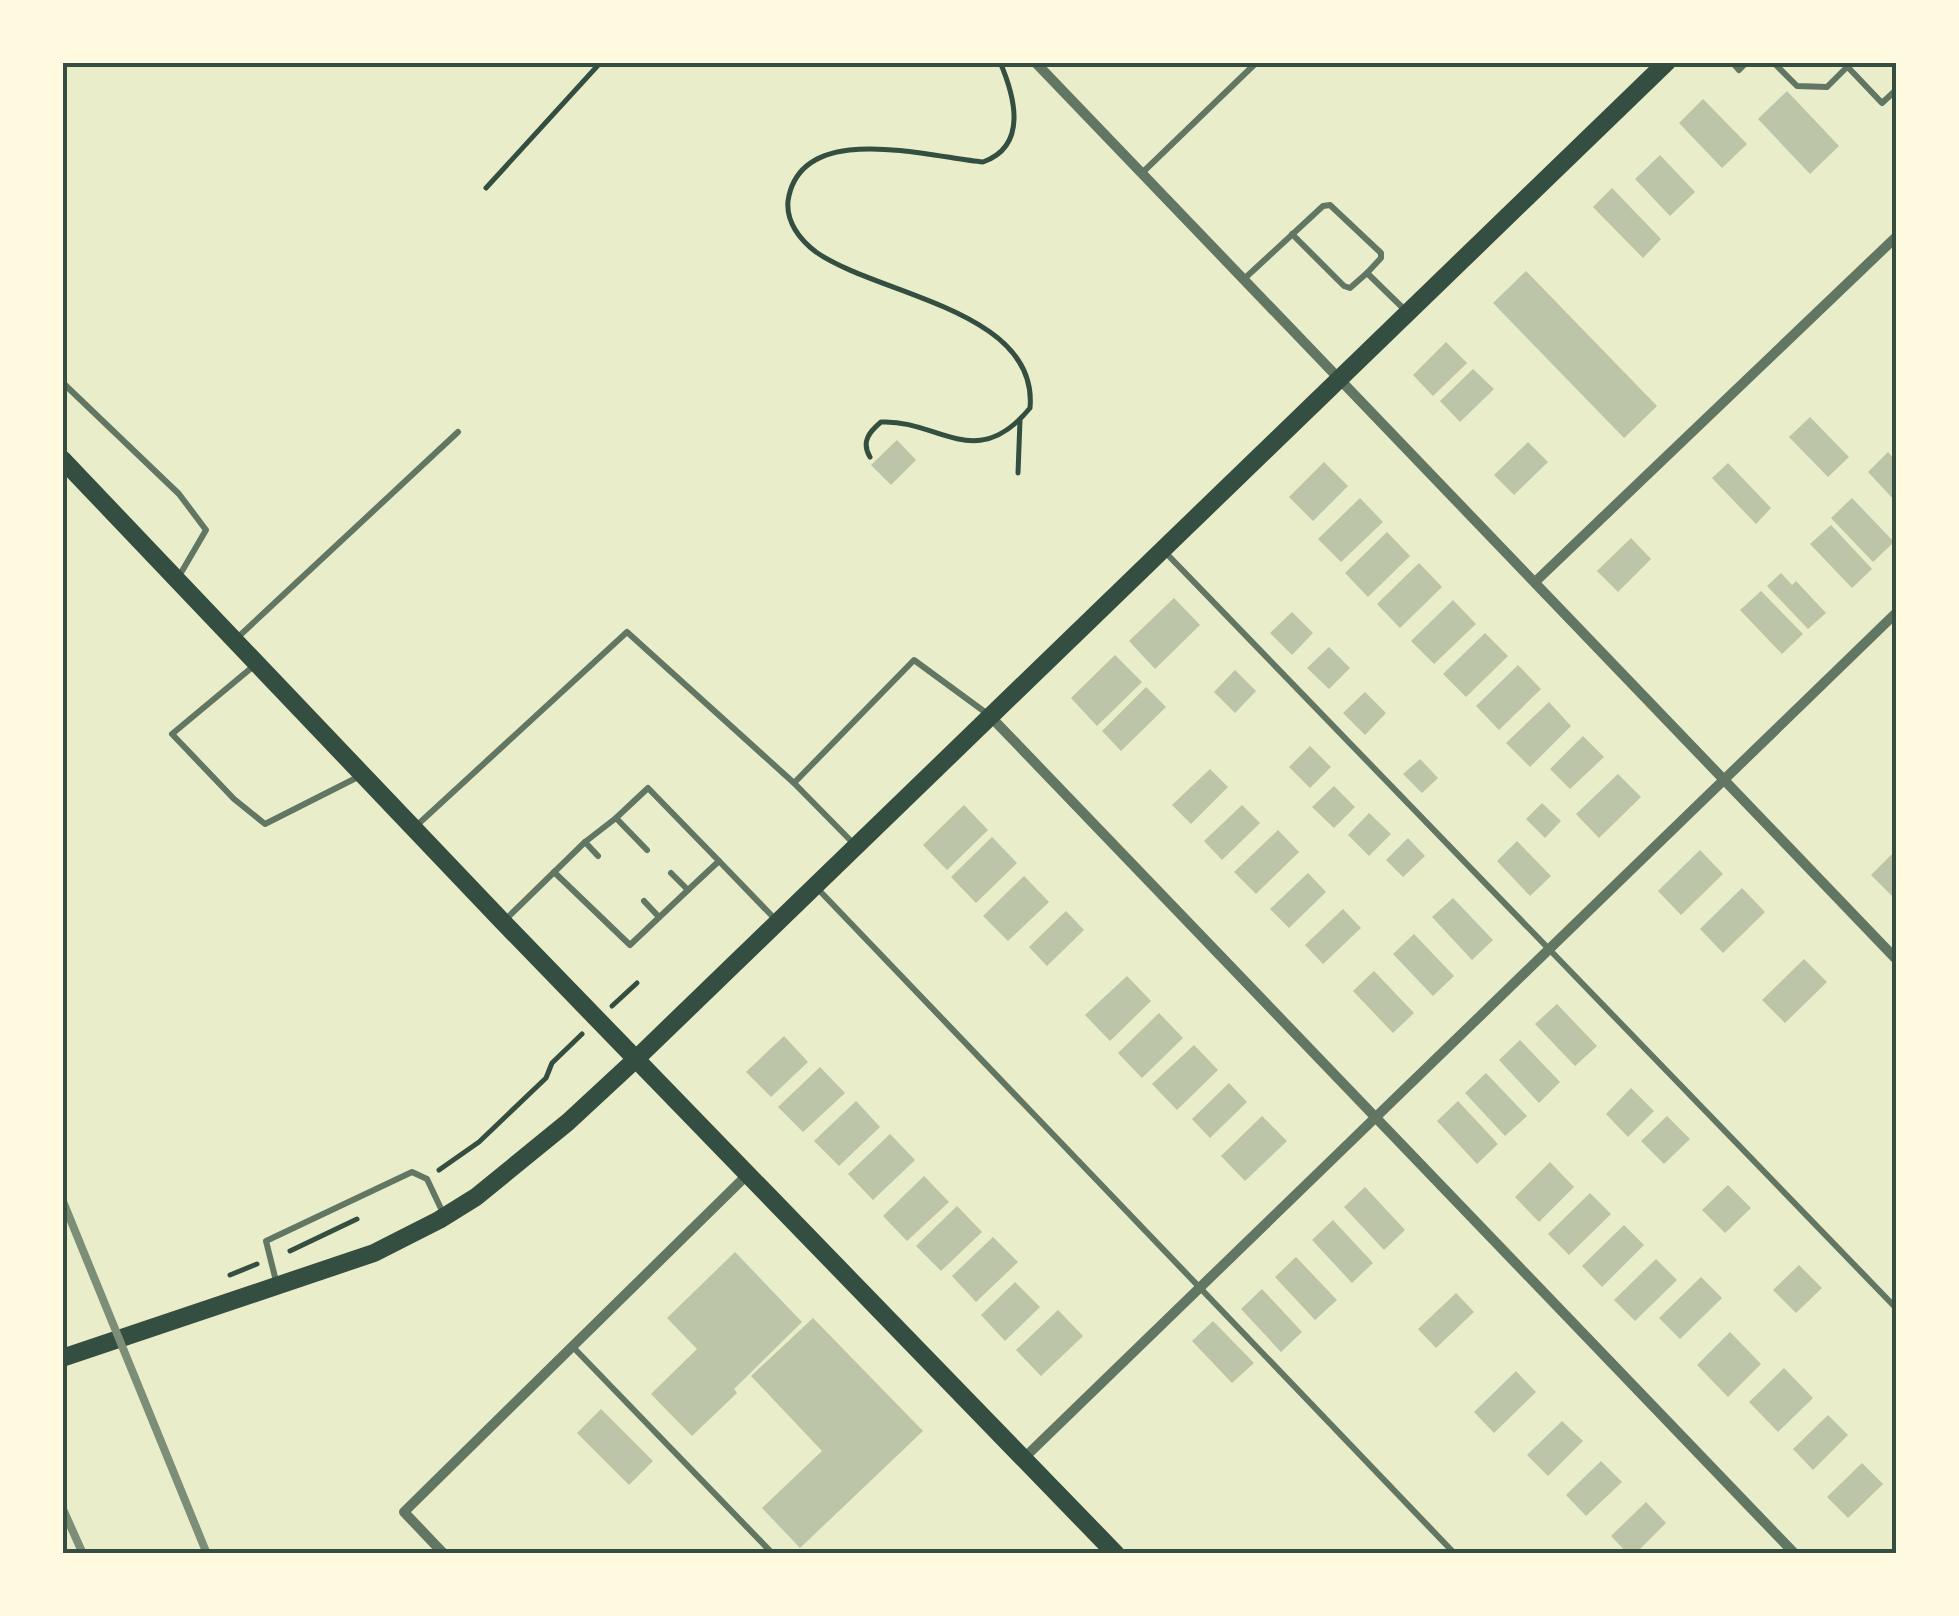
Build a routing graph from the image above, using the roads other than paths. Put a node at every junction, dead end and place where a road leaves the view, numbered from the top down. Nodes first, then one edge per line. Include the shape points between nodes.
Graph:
1 (1035, 62) edge
2 (1258, 62) edge
3 (1666, 62) edge
4 (1732, 62) edge
5 (1748, 62) edge
6 (1774, 62) edge
7 (1845, 65) edge
8 (1896, 90) edge
9 (1142, 173) junction
10 (1292, 234) junction
11 (1896, 237) edge
12 (1367, 273) junction
13 (1244, 279) junction
14 (1408, 312) junction
15 (1340, 378) junction
16 (62, 382) edge
17 (458, 432) dead end
18 (62, 459) edge
19 (1162, 549) junction
20 (177, 579) junction
21 (1535, 582) junction
22 (1896, 613) edge
23 (235, 640) junction
24 (257, 663) junction
25 (990, 716) junction
26 (364, 775) junction
27 (1724, 780) junction
28 (794, 783) junction
29 (616, 818) junction
30 (414, 828) junction
31 (585, 842) junction
32 (856, 846) junction
33 (648, 850) dead end
34 (598, 856) dead end
35 (718, 861) junction
36 (554, 872) junction
37 (671, 874) dead end
38 (815, 886) junction
39 (688, 890) junction
40 (644, 901) dead end
41 (660, 917) junction
42 (777, 920) junction
43 (503, 922) junction
44 (1549, 950) junction
45 (1895, 954) edge
46 (636, 1060) junction
47 (1376, 1118) junction
48 (748, 1174) junction
49 (445, 1216) junction
50 (277, 1286) junction
51 (1200, 1288) junction
52 (1896, 1308) edge
53 (571, 1344) junction
54 (62, 1358) edge
55 (1023, 1459) junction
56 (444, 1554) edge
57 (772, 1554) edge
58 (1116, 1554) edge
59 (1455, 1554) edge
60 (1796, 1554) edge

1 - 9 street
2 - 9 lane
3 - 14 main road
4 - 5 lane via 1739,70
6 - 7 lane via 1796,86 1827,87
7 - 8 lane via 1882,104
9 - 13 street
10 - 12 lane via 1344,286
10 - 12 lane via 1322,206 1335,208 1380,253
10 - 13 lane
11 - 21 street
12 - 14 lane
13 - 15 street
14 - 15 main road
15 - 19 main road
15 - 21 street
16 - 20 lane via 179,494 206,530
17 - 23 lane
18 - 20 main road
19 - 25 main road
19 - 44 lane
20 - 23 main road
21 - 27 street
22 - 27 street
23 - 24 main road
24 - 26 main road
24 - 26 lane via 172,734 265,824
25 - 28 lane via 914,660
25 - 32 main road
25 - 47 street
26 - 30 main road
27 - 44 street
27 - 45 street
28 - 30 lane via 627,632
28 - 32 lane
29 - 31 lane
29 - 33 lane
29 - 35 lane via 648,788
30 - 43 main road
31 - 34 lane
31 - 36 lane
32 - 38 main road
35 - 39 lane
35 - 42 lane
36 - 41 lane via 630,945
36 - 43 lane
37 - 39 lane
38 - 42 main road
38 - 51 lane
39 - 41 lane
40 - 41 lane
42 - 46 main road
43 - 46 main road
44 - 47 street
44 - 52 lane
46 - 48 main road
46 - 49 main road via 568,1122
47 - 51 street
47 - 60 street
48 - 53 street
48 - 55 main road
49 - 50 main road via 374,1253
49 - 50 lane via 426,1179 412,1172 266,1241
50 - 54 main road
51 - 55 street
51 - 59 lane
53 - 56 street via 404,1512
53 - 57 lane
55 - 58 main road

